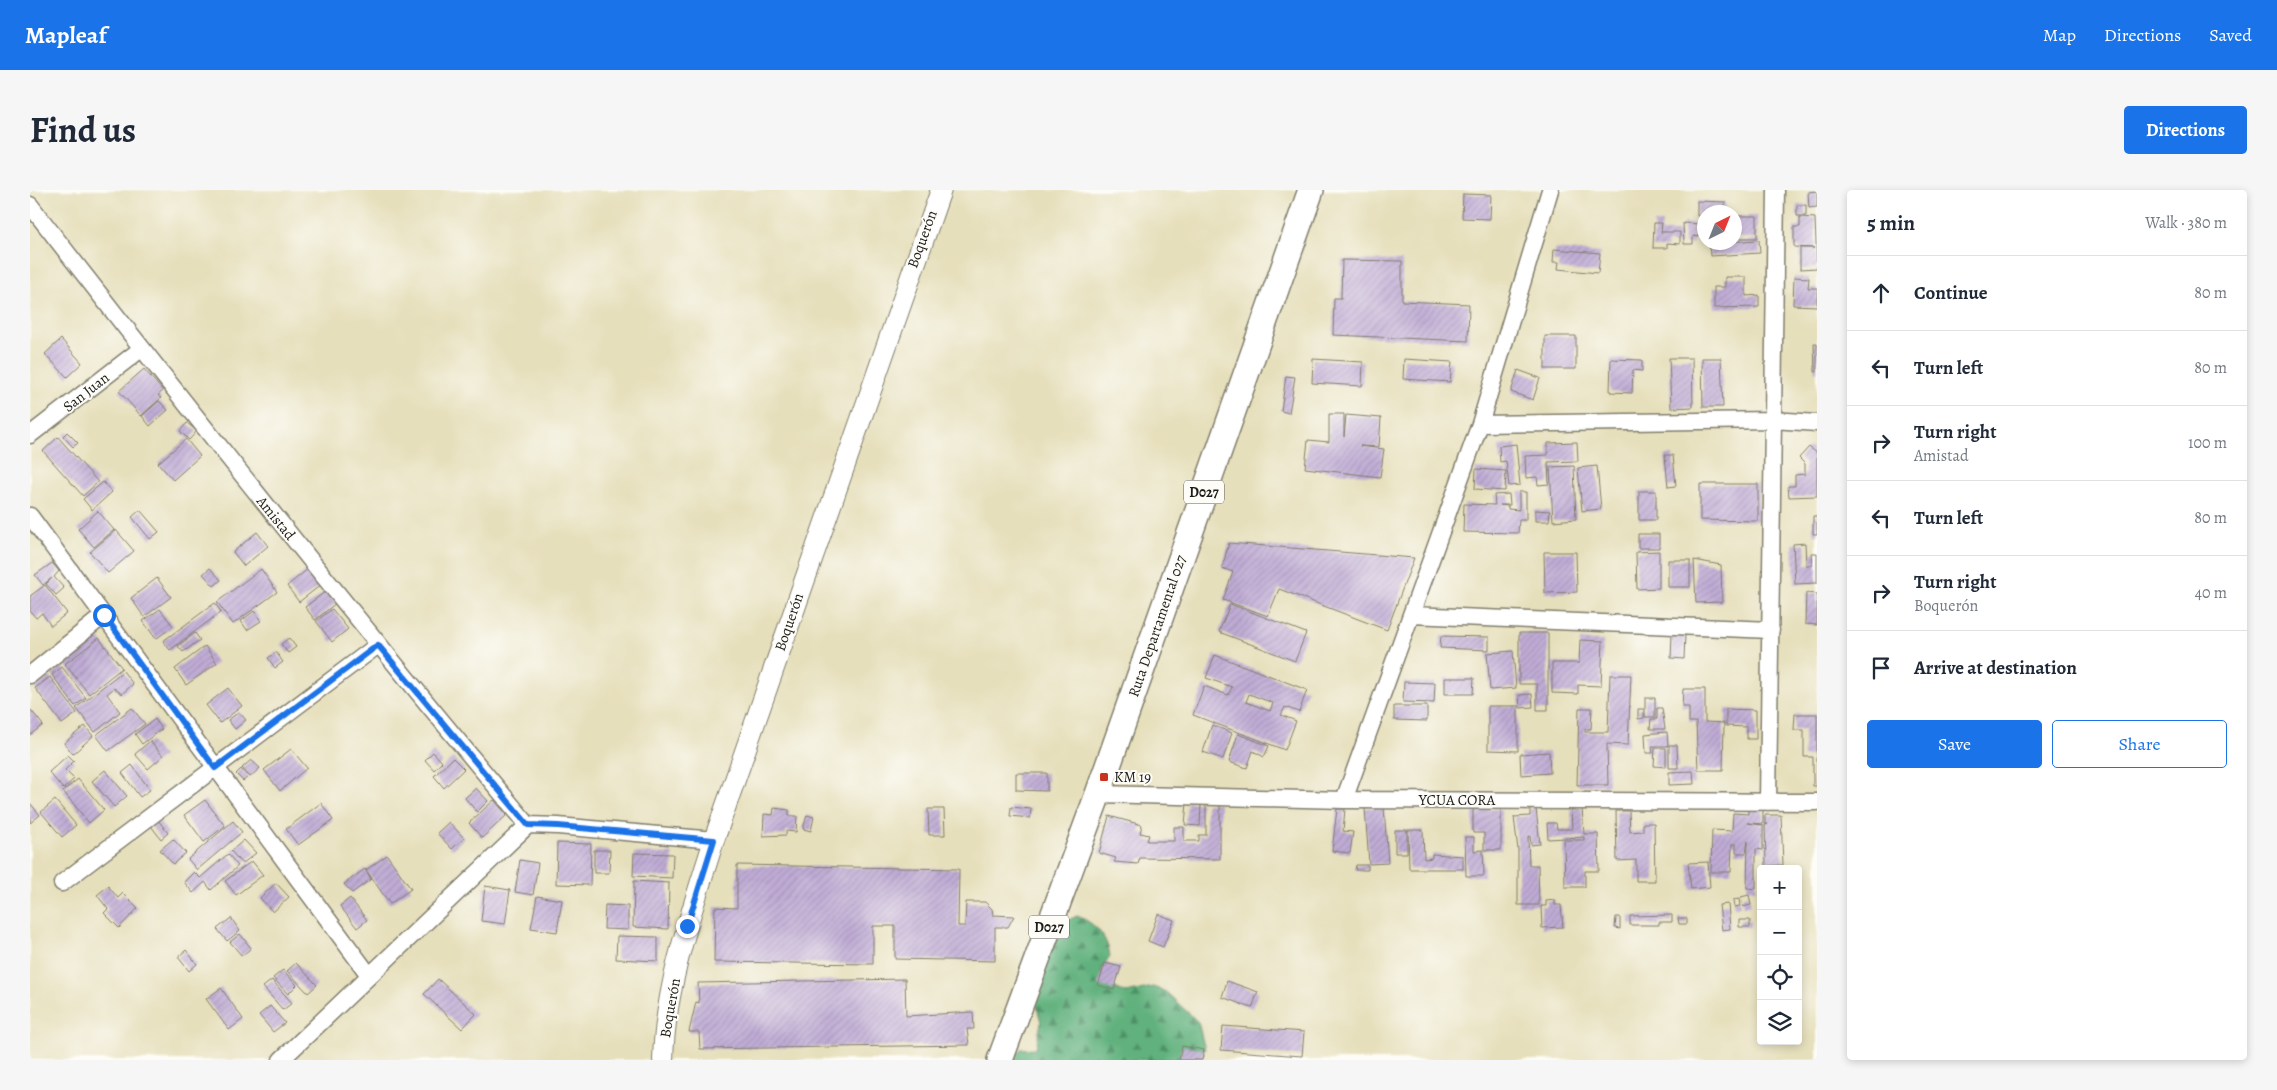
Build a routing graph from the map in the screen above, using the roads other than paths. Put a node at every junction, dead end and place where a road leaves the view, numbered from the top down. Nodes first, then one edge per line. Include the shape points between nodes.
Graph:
1 (941, 190) edge
2 (1311, 190) edge
3 (1550, 190) edge
4 (1776, 190) edge
5 (30, 205) edge
6 (141, 349) junction
7 (1773, 420) junction
8 (1817, 423) edge
9 (1480, 424) junction
10 (30, 435) edge
11 (30, 516) edge
12 (104, 615) junction
13 (1411, 615) junction
14 (1771, 630) junction
15 (378, 645) junction
16 (30, 675) edge
17 (215, 768) junction
18 (1098, 794) junction
19 (1344, 800) junction
20 (1768, 802) junction
21 (1817, 802) edge
22 (528, 825) junction
23 (714, 840) junction
24 (62, 883) dead end
25 (369, 975) junction
26 (281, 1060) edge
27 (663, 1060) edge
28 (1000, 1060) edge

1 - 23 street, Boquerón
2 - 18 main road, Ruta Departamental 027 / D027
3 - 9 street
4 - 7 street
5 - 6 street, Amistad
6 - 10 street, San Juan
6 - 15 street, Amistad
7 - 8 street
7 - 9 street
7 - 14 street
9 - 13 street
11 - 12 street
12 - 16 street
12 - 17 street
13 - 14 street
13 - 19 street
14 - 20 street
15 - 17 street
15 - 22 street, Amistad
17 - 24 street
17 - 25 street
18 - 19 street, YCUA CORA
18 - 28 main road, Ruta Departamental 027 / D027
19 - 20 street, YCUA CORA
20 - 21 street, YCUA CORA
22 - 23 street
22 - 25 street
23 - 27 street, Boquerón via 673,984
25 - 26 street

